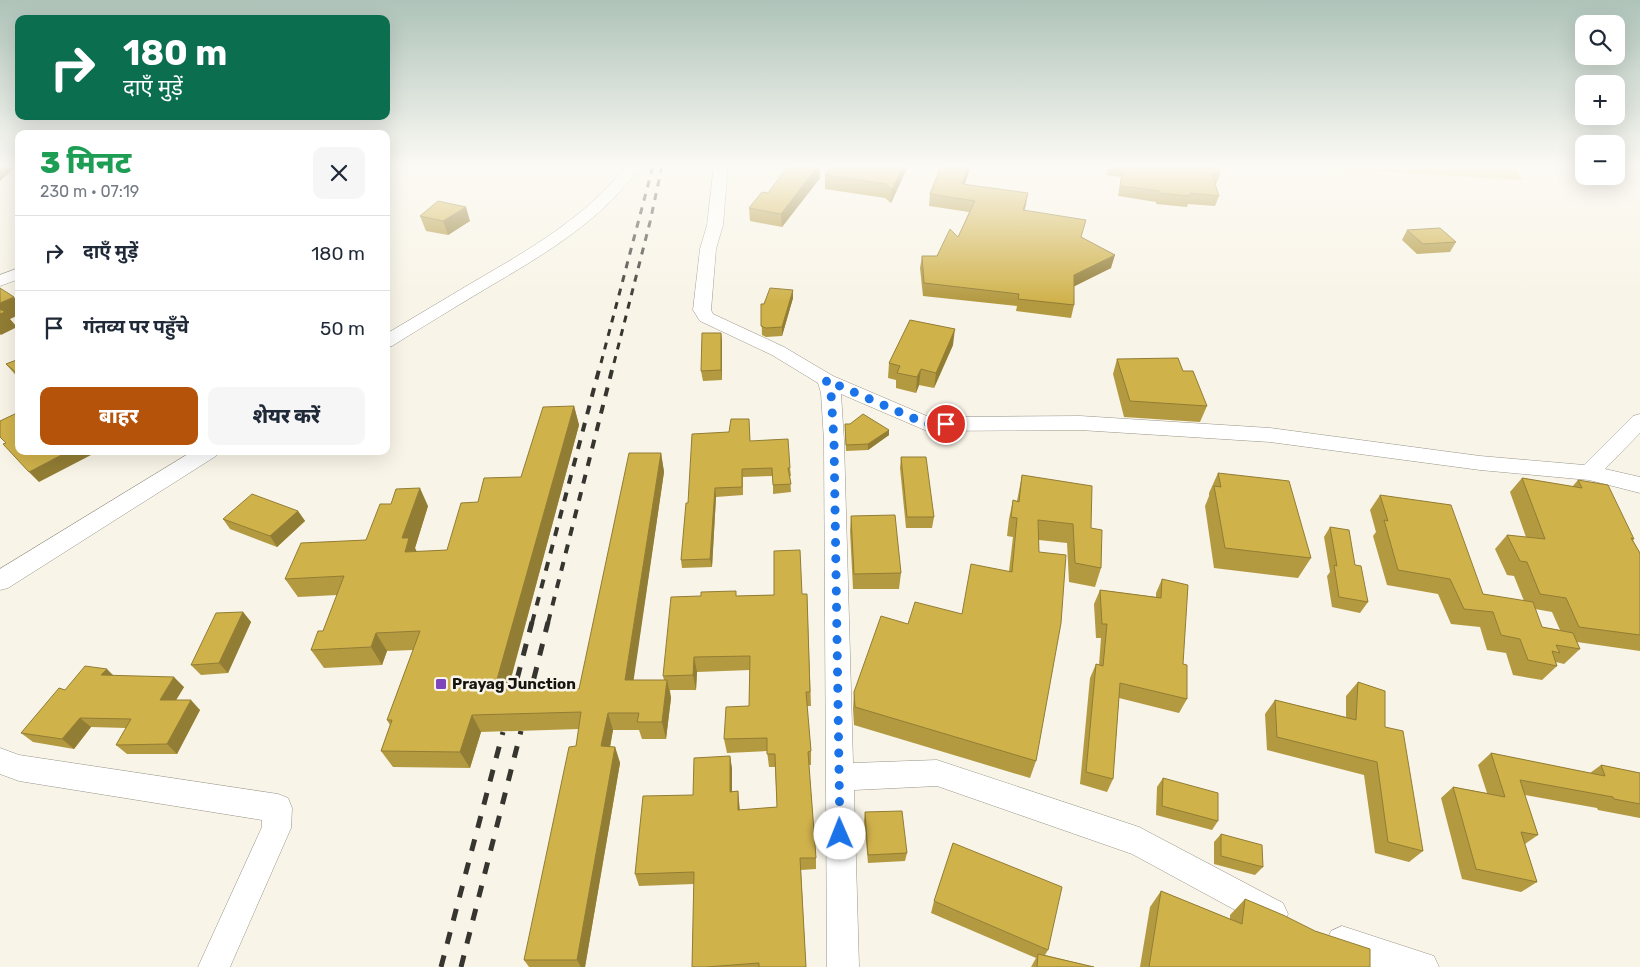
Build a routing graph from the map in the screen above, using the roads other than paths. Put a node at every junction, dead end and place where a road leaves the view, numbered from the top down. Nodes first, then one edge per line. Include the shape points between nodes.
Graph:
1 (592, 211) edge
2 (604, 211) edge
3 (716, 211) edge
4 (536, 250) junction
5 (15, 275) edge
6 (0, 281) edge
7 (390, 340) edge
8 (826, 380) junction
9 (1640, 421) edge
10 (203, 455) edge
11 (1589, 473) junction
12 (1640, 485) edge
13 (0, 581) edge
14 (0, 761) edge
15 (840, 777) junction
16 (214, 967) edge
17 (843, 967) edge
18 (1423, 967) edge

1 - 4 street
2 - 4 street via 568,240
3 - 8 street via 708,249 702,310 706,317 778,351
4 - 7 street
5 - 6 street
8 - 11 street via 927,424 1080,424 1270,436 1480,463
8 - 15 street via 831,393 834,441
9 - 11 street
10 - 13 street
11 - 12 street
14 - 16 street via 19,768 278,808 276,828
15 - 17 street
15 - 18 street via 937,773 1139,842 1307,931

